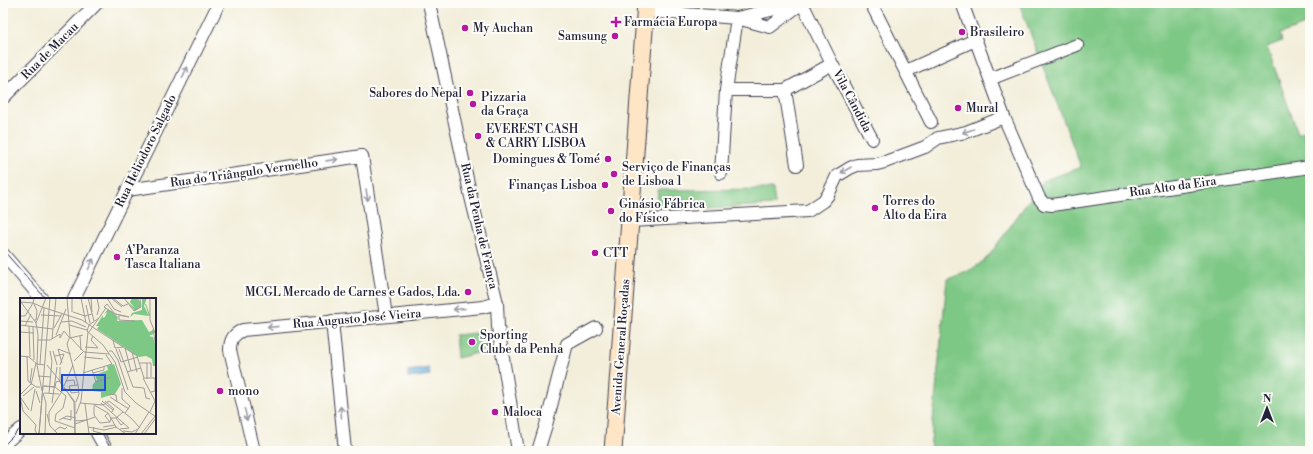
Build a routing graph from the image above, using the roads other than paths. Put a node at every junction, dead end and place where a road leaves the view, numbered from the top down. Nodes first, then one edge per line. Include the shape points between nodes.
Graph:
1 (97, 3) edge
2 (219, 3) edge
3 (429, 3) edge
4 (801, 3) edge
5 (871, 3) edge
6 (962, 3) edge
7 (646, 7) edge
8 (737, 18) junction
9 (975, 40) junction
10 (1077, 45) dead end
11 (832, 64) junction
12 (906, 71) junction
13 (990, 79) junction
14 (726, 90) junction
15 (785, 90) junction
16 (3, 98) edge
17 (1004, 117) junction
18 (932, 122) dead end
19 (872, 139) dead end
20 (797, 165) dead end
21 (1310, 167) edge
22 (721, 173) dead end
23 (127, 190) junction
24 (630, 221) junction
25 (3, 254) edge
26 (41, 298) edge
27 (74, 298) edge
28 (497, 303) junction
29 (386, 316) junction
30 (332, 321) junction
31 (596, 328) dead end
32 (20, 431) edge
33 (98, 434) edge
34 (3, 445) edge
35 (107, 451) edge
36 (254, 451) edge
37 (345, 451) edge
38 (518, 451) edge
39 (538, 451) edge
40 (613, 451) edge

1 - 16 street, Rua de Macau
23 -> 2 street, Rua Heliodoro Salgado
3 - 28 street, Rua da Penha de França
4 - 8 street, Vila Cândida
4 - 11 street, Vila Cândida
5 - 12 street
6 - 9 street
7 - 8 street, Vila Cândida
7 - 24 street, Avenida General Roçadas
8 - 14 street
9 - 12 street
9 - 13 street
10 - 13 street
11 - 15 street, Vila Cândida
11 - 19 street, Vila Cândida
12 - 18 street
13 - 17 street
14 - 15 street, Vila Cândida
14 - 22 street
15 - 20 street
17 - 21 street, Rua Alto da Eira via 1039,198 1044,204 1052,205
17 -> 24 street via 966,132 938,138 925,147 885,162 856,165 837,176 828,195 808,212
27 -> 23 street, Rua Heliodoro Salgado
23 -> 29 street, Rua do Triângulo Vermelho via 362,156
24 - 40 street, Avenida General Roçadas
25 - 26 street
28 -> 29 street, Rua Augusto José Vieira via 483,307
28 - 38 street, Rua da Penha de França via 498,327
29 - 30 street, Rua Augusto José Vieira
30 -> 36 street, Rua Augusto José Vieira via 243,330 232,337 230,350
37 -> 30 street
31 - 39 street via 567,344
32 - 34 street
33 - 35 street

